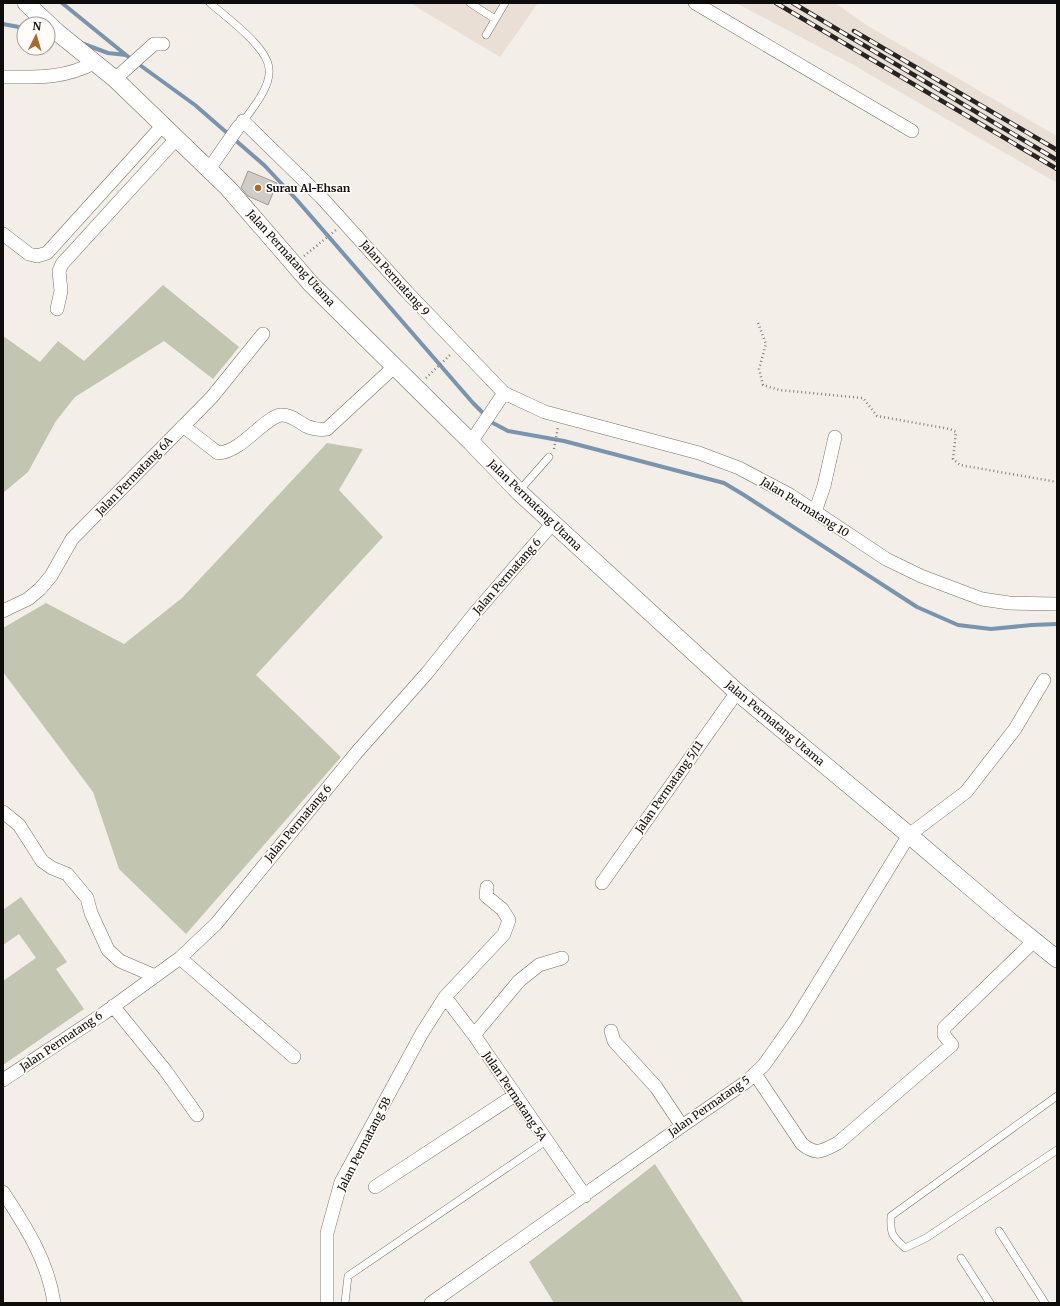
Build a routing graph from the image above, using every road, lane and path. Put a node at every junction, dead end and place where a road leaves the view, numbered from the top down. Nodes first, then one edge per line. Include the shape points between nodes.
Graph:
1 (26, 3) edge
2 (210, 3) edge
3 (470, 3) edge
4 (505, 3) edge
5 (695, 3) edge
6 (496, 18) junction
7 (486, 35) dead end
8 (155, 46) dead end
9 (88, 58) junction
10 (120, 75) junction
11 (3, 77) edge
12 (241, 123) junction
13 (163, 125) junction
14 (912, 131) dead end
15 (177, 138) junction
16 (209, 169) junction
17 (337, 229) dead end
18 (3, 234) edge
19 (294, 264) junction
20 (57, 309) dead end
21 (758, 323) dead end
22 (263, 334) dead end
23 (445, 360) dead end
24 (394, 366) junction
25 (426, 379) dead end
26 (502, 396) junction
27 (182, 426) junction
28 (558, 426) dead end
29 (476, 437) junction
30 (835, 437) dead end
31 (555, 448) dead end
32 (549, 457) dead end
33 (1057, 482) edge
34 (519, 492) junction
35 (815, 512) junction
36 (553, 523) junction
37 (1057, 604) edge
38 (3, 611) edge
39 (1044, 680) dead end
40 (737, 692) junction
41 (3, 812) edge
42 (909, 835) junction
43 (602, 882) dead end
44 (487, 887) dead end
45 (1034, 941) junction
46 (180, 958) junction
47 (562, 958) dead end
48 (1057, 959) edge
49 (155, 976) junction
50 (445, 997) junction
51 (113, 1006) junction
52 (611, 1032) dead end
53 (474, 1035) junction
54 (294, 1057) dead end
55 (755, 1074) junction
56 (3, 1080) edge
57 (515, 1096) junction
58 (1057, 1096) edge
59 (197, 1115) dead end
60 (682, 1126) junction
61 (546, 1141) junction
62 (1057, 1150) edge
63 (375, 1187) dead end
64 (3, 1192) edge
65 (585, 1196) junction
66 (999, 1231) dead end
67 (961, 1258) dead end
68 (54, 1303) edge
69 (326, 1303) edge
70 (345, 1303) edge
71 (431, 1303) edge
72 (990, 1303) edge
73 (1045, 1303) edge

1 - 9 street, Jalan Permatang Utama
2 - 12 lane via 252,40 266,59 269,69 267,83
3 - 6 lane
4 - 6 lane
5 - 14 street
6 - 7 lane
8 - 10 street
9 - 10 street, Jalan Permatang Utama
9 - 11 street via 78,70 64,75
10 - 13 street, Jalan Permatang Utama
12 - 16 street
12 - 26 street, Jalan Permatang 9 via 321,197
13 - 15 street, Jalan Permatang Utama
13 - 18 street via 47,253 37,256 30,254
15 - 16 street, Jalan Permatang Utama
15 - 20 street via 62,264 59,271 61,292
16 - 19 street, Jalan Permatang Utama
17 - 19 path
19 - 24 street, Jalan Permatang Utama
21 - 33 path via 766,344 759,369 763,385 779,390 863,398 877,416 950,428 956,432 953,459 960,465
22 - 27 street, Jalan Permatang 6A via 212,397
23 - 25 path
24 - 27 street via 328,430 307,426 282,415 241,443 224,453 218,453
24 - 29 street, Jalan Permatang Utama
26 - 29 street
26 - 35 street, Jalan Permatang 10 via 545,412 699,453 739,468 790,495
27 - 38 street, Jalan Permatang 6A via 72,539 40,589 28,599
28 - 31 path
29 - 34 street, Jalan Permatang Utama
30 - 35 street
32 - 34 lane
34 - 36 street, Jalan Permatang Utama
35 - 37 street, Jalan Permatang 10 via 886,559 943,585 982,599 1010,603
36 - 40 street, Jalan Permatang Utama
36 - 46 street, Jalan Permatang 6 via 357,752 216,924
39 - 42 street via 1015,729 966,792
40 - 42 street, Jalan Permatang Utama
40 - 43 street, Jalan Permatang 5/11
41 - 49 street via 18,825 42,861 67,874 87,898 108,950 120,961
42 - 45 street, Jalan Permatang Utama
42 - 55 street, Jalan Permatang 5 via 795,1021
44 - 50 street, Jalan Permatang 5B via 486,896 502,909 509,920 504,934
45 - 48 street, Jalan Permatang Utama
45 - 55 street via 944,1028 944,1035 952,1045 838,1143 821,1152 810,1150 802,1144
46 - 49 street, Jalan Permatang 6
46 - 54 street
47 - 53 street via 538,966 520,981
49 - 51 street, Jalan Permatang 6
50 - 53 street, Julan Permatang 5A
50 - 69 street, Jalan Permatang 5B via 422,1033 341,1182 327,1233
51 - 56 street, Jalan Permatang 6
51 - 59 street
52 - 60 street via 614,1042 656,1087
53 - 57 street, Julan Permatang 5A
55 - 60 street, Jalan Permatang 5
57 - 61 street, Julan Permatang 5A
57 - 63 street
58 - 62 lane via 891,1216 892,1236 905,1248 926,1238
60 - 65 street, Jalan Permatang 5
61 - 65 street, Julan Permatang 5A
61 - 70 lane via 348,1276
64 - 68 street via 39,1250 51,1282
65 - 71 street, Jalan Permatang 5
66 - 73 lane
67 - 72 lane

